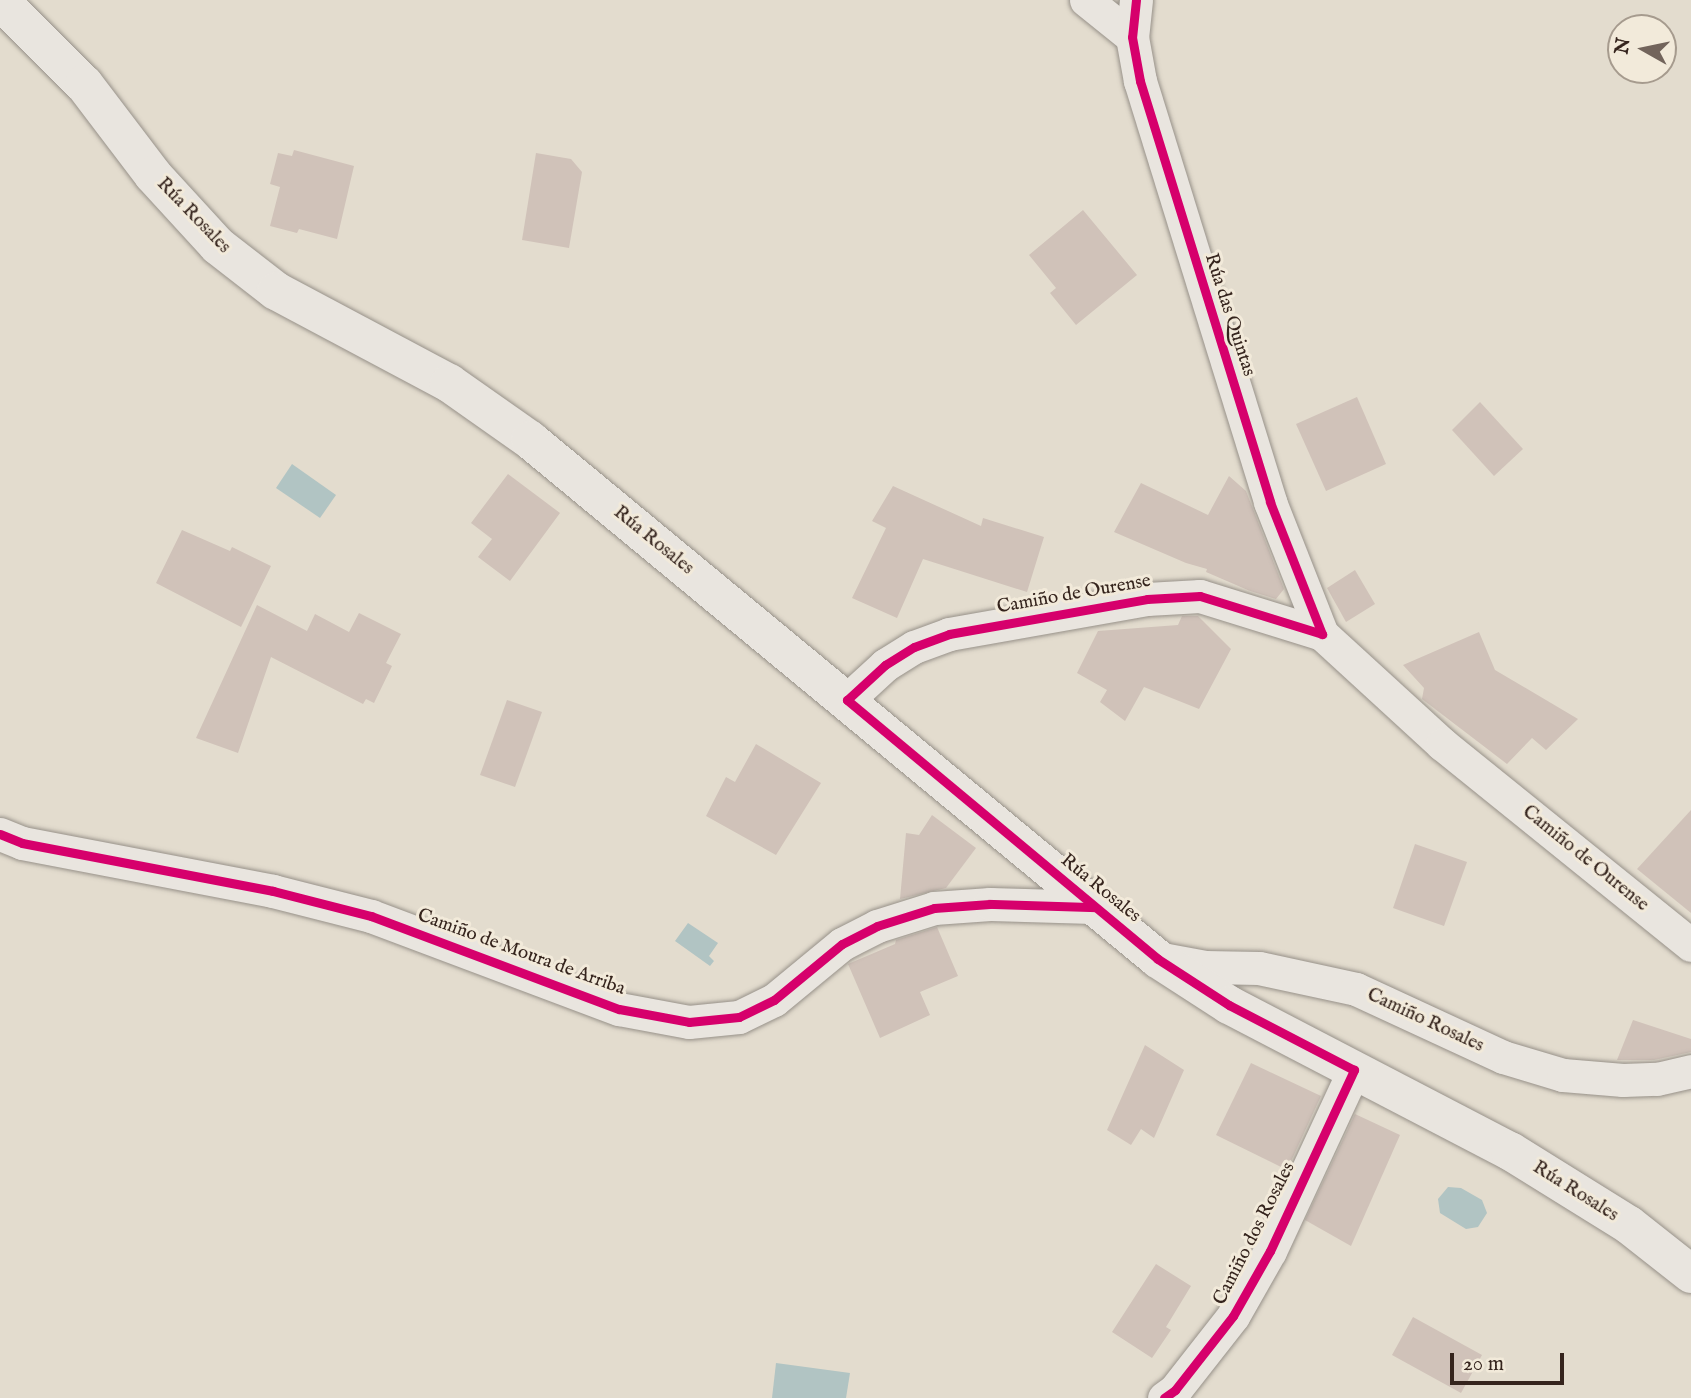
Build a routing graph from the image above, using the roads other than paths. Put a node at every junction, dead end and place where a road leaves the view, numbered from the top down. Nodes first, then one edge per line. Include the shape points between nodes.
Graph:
1 (1086, 0) edge
2 (1136, 0) edge
3 (0, 1) edge
4 (1132, 37) junction
5 (1322, 634) junction
6 (847, 700) junction
7 (0, 834) edge
8 (1093, 907) junction
9 (1691, 945) edge
10 (1158, 959) junction
11 (1354, 1070) junction
12 (1691, 1071) edge
13 (1691, 1274) edge
14 (1164, 1398) edge

1 - 4 street
2 - 4 street, Rúa das Quintas
3 - 6 street, Rúa Rosales via 84,83 153,175 218,246 276,291 449,383 530,440
4 - 5 street, Rúa das Quintas via 1140,81 1197,273 1270,502
5 - 6 street, Camiño de Ourense via 1200,596 1147,599 949,634 914,647 885,665
5 - 9 street, Camiño de Ourense via 1442,744
6 - 8 street, Rúa Rosales
7 - 8 street, Camiño de Moura de Arriba via 22,843 274,891 371,916 620,1009 689,1022 739,1017 774,1000 842,944 877,926 934,908 990,904
8 - 10 street, Rúa Rosales
10 - 11 street, Rúa Rosales via 1229,1005
10 - 12 street, Camiño Rosales via 1205,967 1259,968 1356,989 1503,1057 1563,1075 1657,1079
11 - 13 street, Rúa Rosales via 1510,1151 1629,1225
11 - 14 street, Camiño dos Rosales via 1270,1251 1239,1306 1208,1350

